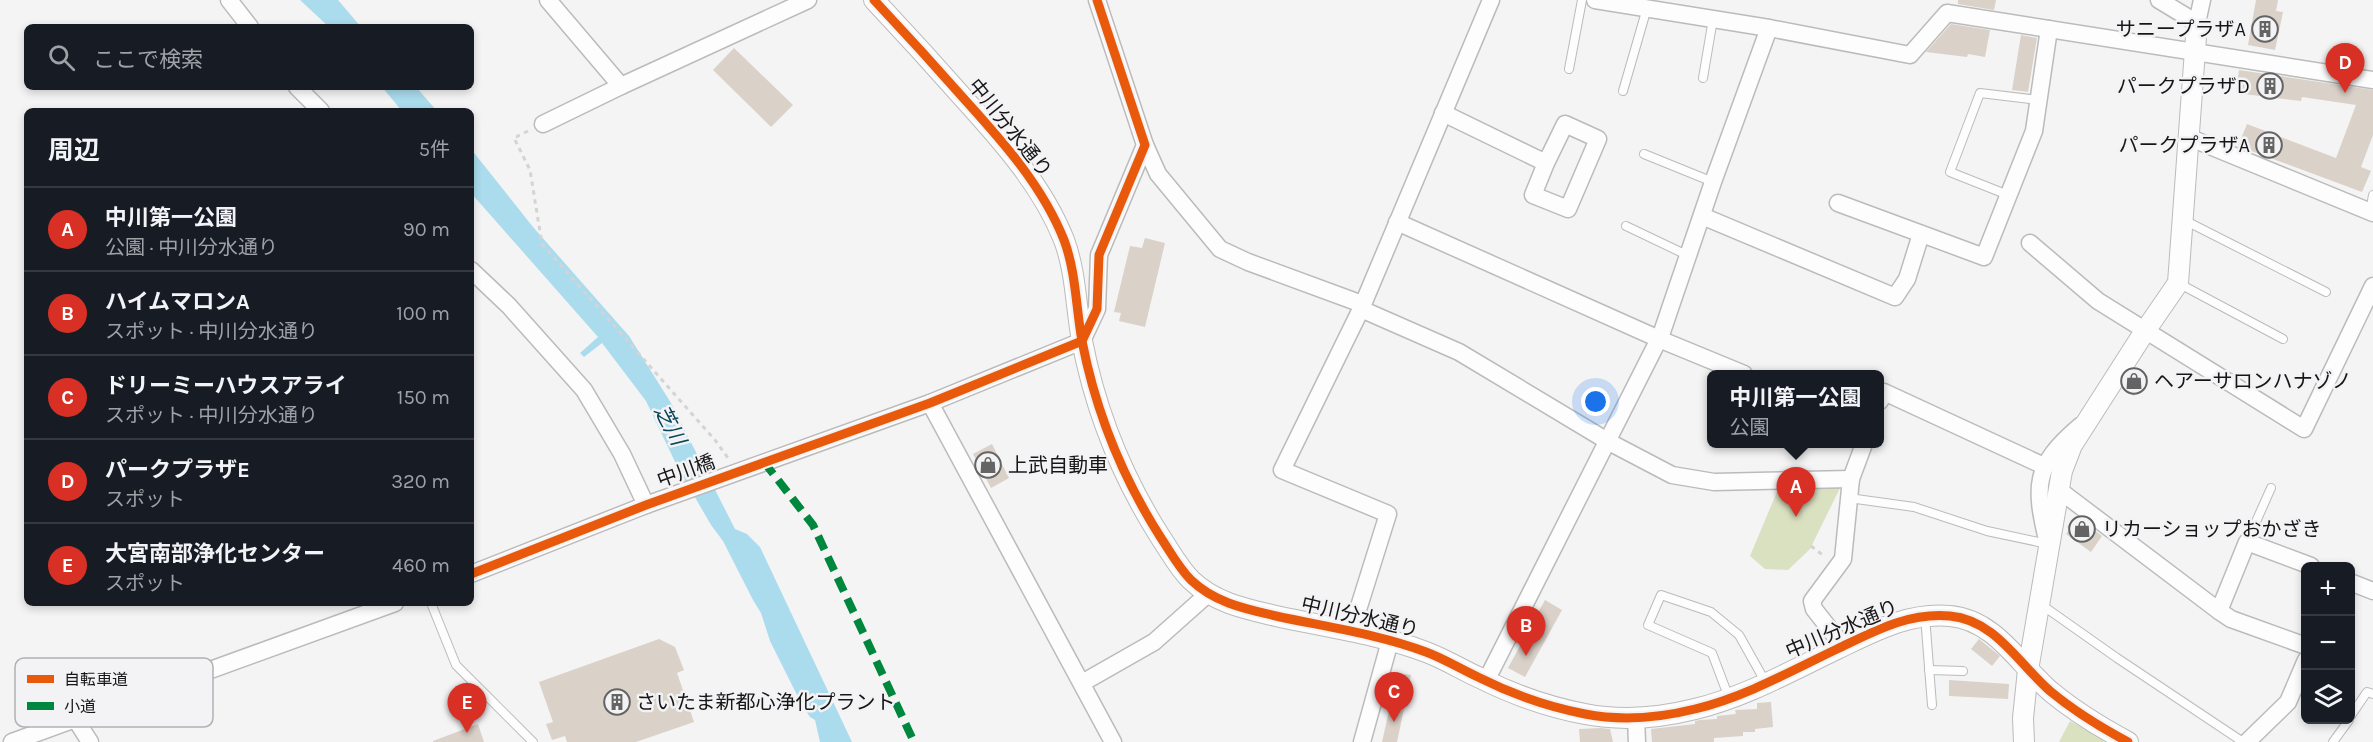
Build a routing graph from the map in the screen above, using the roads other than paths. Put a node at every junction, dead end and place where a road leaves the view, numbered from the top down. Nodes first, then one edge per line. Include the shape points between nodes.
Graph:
1 (229, 0) edge
2 (548, 0) edge
3 (807, 0) edge
4 (874, 0) edge
5 (1097, 0) edge
6 (1491, 0) edge
7 (1582, 0) edge
8 (1595, 0) edge
9 (2159, 0) edge
10 (2202, 0) edge
11 (1655, 6) edge
12 (1949, 7) edge
13 (1713, 19) junction
14 (2197, 23) junction
15 (248, 24) edge
16 (1769, 28) junction
17 (2049, 29) junction
18 (2195, 51) junction
19 (1569, 69) dead end
20 (1703, 78) dead end
21 (2373, 80) edge
22 (621, 86) junction
23 (300, 90) edge
24 (1623, 91) dead end
25 (2039, 100) junction
26 (318, 108) edge
27 (1443, 113) junction
28 (543, 124) road end
29 (2188, 137) junction
30 (1145, 145) junction
31 (1644, 154) dead end
32 (1546, 163) junction
33 (1713, 182) junction
34 (2008, 195) junction
35 (1838, 202) dead end
36 (2372, 207) edge
37 (1702, 216) junction
38 (2182, 219) junction
39 (1397, 222) junction
40 (1626, 226) dead end
41 (1921, 234) junction
42 (2030, 243) dead end
43 (1689, 256) junction
44 (474, 273) edge
45 (2178, 284) junction
46 (2373, 286) edge
47 (2326, 292) dead end
48 (1361, 307) junction
49 (2145, 331) junction
50 (1659, 339) junction
51 (2283, 339) dead end
52 (1082, 341) junction
53 (1734, 370) edge
54 (1884, 392) edge
55 (930, 403) junction
56 (2088, 420) junction
57 (1608, 442) junction
58 (1863, 448) edge
59 (2044, 466) junction
60 (1851, 479) junction
61 (2271, 488) dead end
62 (2059, 490) junction
63 (1850, 498) junction
64 (650, 504) junction
65 (2247, 542) junction
66 (2048, 544) junction
67 (2301, 563) edge
68 (474, 573) edge
69 (2355, 584) edge
70 (2373, 591) edge
71 (1209, 593) junction
72 (2039, 603) junction
73 (387, 606) edge
74 (431, 606) edge
75 (2219, 611) junction
76 (1925, 616) junction
77 (1351, 632) junction
78 (1390, 641) junction
79 (2301, 644) edge
80 (1843, 646) junction
81 (213, 670) edge
82 (1929, 670) junction
83 (2028, 670) junction
84 (2302, 670) edge
85 (1963, 671) dead end
86 (1486, 681) junction
87 (1082, 683) junction
88 (1766, 683) junction
89 (2373, 694) edge
90 (1729, 699) junction
91 (1932, 705) dead end
92 (2355, 710) edge
93 (1636, 718) junction
94 (2346, 724) edge
95 (56, 727) edge
96 (80, 727) edge
97 (2116, 739) edge
98 (12, 742) edge
99 (90, 742) edge
100 (533, 742) edge
101 (1113, 742) edge
102 (1362, 742) edge
103 (1637, 742) edge
104 (2024, 742) edge
105 (2245, 742) edge
106 (2333, 742) edge

1 - 15 street
2 - 22 street
3 - 22 street
4 - 52 street, 中川分水通り via 990,127 1038,190 1065,244
5 - 30 street
6 - 27 street
7 - 19 lane
8 - 11 street
9 - 14 street
10 - 14 street
11 - 13 street
11 - 24 lane
12 - 16 street via 1910,55
12 - 17 street
13 - 16 street
13 - 20 lane
14 - 18 street
16 - 33 street
17 - 18 street
17 - 25 street
18 - 21 street
18 - 29 street
22 - 28 street
23 - 26 street
25 - 34 street via 2034,131
25 - 34 lane via 1980,93 1950,172
27 - 32 street
27 - 39 street
29 - 36 street
29 - 38 street
30 - 48 street via 1158,174 1220,249
30 - 52 street via 1098,255 1097,309
31 - 33 lane
32 - 32 street via 1533,195 1568,209 1598,139 1565,124
33 - 37 street
34 - 41 street via 1984,257
35 - 41 street
37 - 41 street via 1895,297 1906,279
37 - 43 street
38 - 45 street
38 - 47 lane
39 - 48 street
39 - 50 street
40 - 43 lane
42 - 49 street via 2098,301
43 - 50 street
44 - 64 street via 584,390
45 - 49 street
45 - 51 lane
46 - 49 street via 2304,429
48 - 57 street via 1459,352
48 - 77 street via 1282,470 1388,514
49 - 56 street
50 - 53 street
50 - 57 street
52 - 55 street, 中川橋
52 - 71 street, 中川分水通り via 1098,409 1121,468 1181,569
54 - 59 street
55 - 64 street, 中川橋
55 - 87 street
56 - 59 street via 2063,441
56 - 62 street via 2072,445
57 - 60 street via 1672,475 1714,482
57 - 86 street
58 - 60 street
59 - 66 street via 2039,494
60 - 63 street
61 - 65 lane
62 - 66 street
62 - 75 street
63 - 66 lane via 1914,507 1987,531
63 - 80 street via 1843,558 1812,601
64 - 68 street, 中川橋
65 - 67 street
65 - 75 street
66 - 72 street
69 - 70 street
71 - 77 street, 中川分水通り via 1241,608
71 - 87 street via 1154,642
72 - 83 street
72 - 105 lane
73 - 81 street
74 - 100 lane via 456,665
75 - 79 street
76 - 80 street, 中川分水通り via 1886,626
76 - 82 lane
76 - 83 street, 中川分水通り via 1973,620 2006,644
77 - 78 street, 中川分水通り
78 - 86 street, 中川分水通り via 1427,652
78 - 102 street
80 - 88 street, 中川分水通り
82 - 85 lane
82 - 91 lane
83 - 97 street, 中川分水通り via 2075,711
83 - 104 street
84 - 105 street via 2288,702
86 - 93 street, 中川分水通り via 1559,708
87 - 101 street
88 - 90 street, 中川分水通り
88 - 90 lane via 1746,644 1732,629 1711,612 1661,595 1648,625 1712,653
89 - 92 lane via 2367,692
90 - 93 street, 中川分水通り via 1691,710
93 - 103 street
94 - 106 lane
95 - 98 street
96 - 99 street

